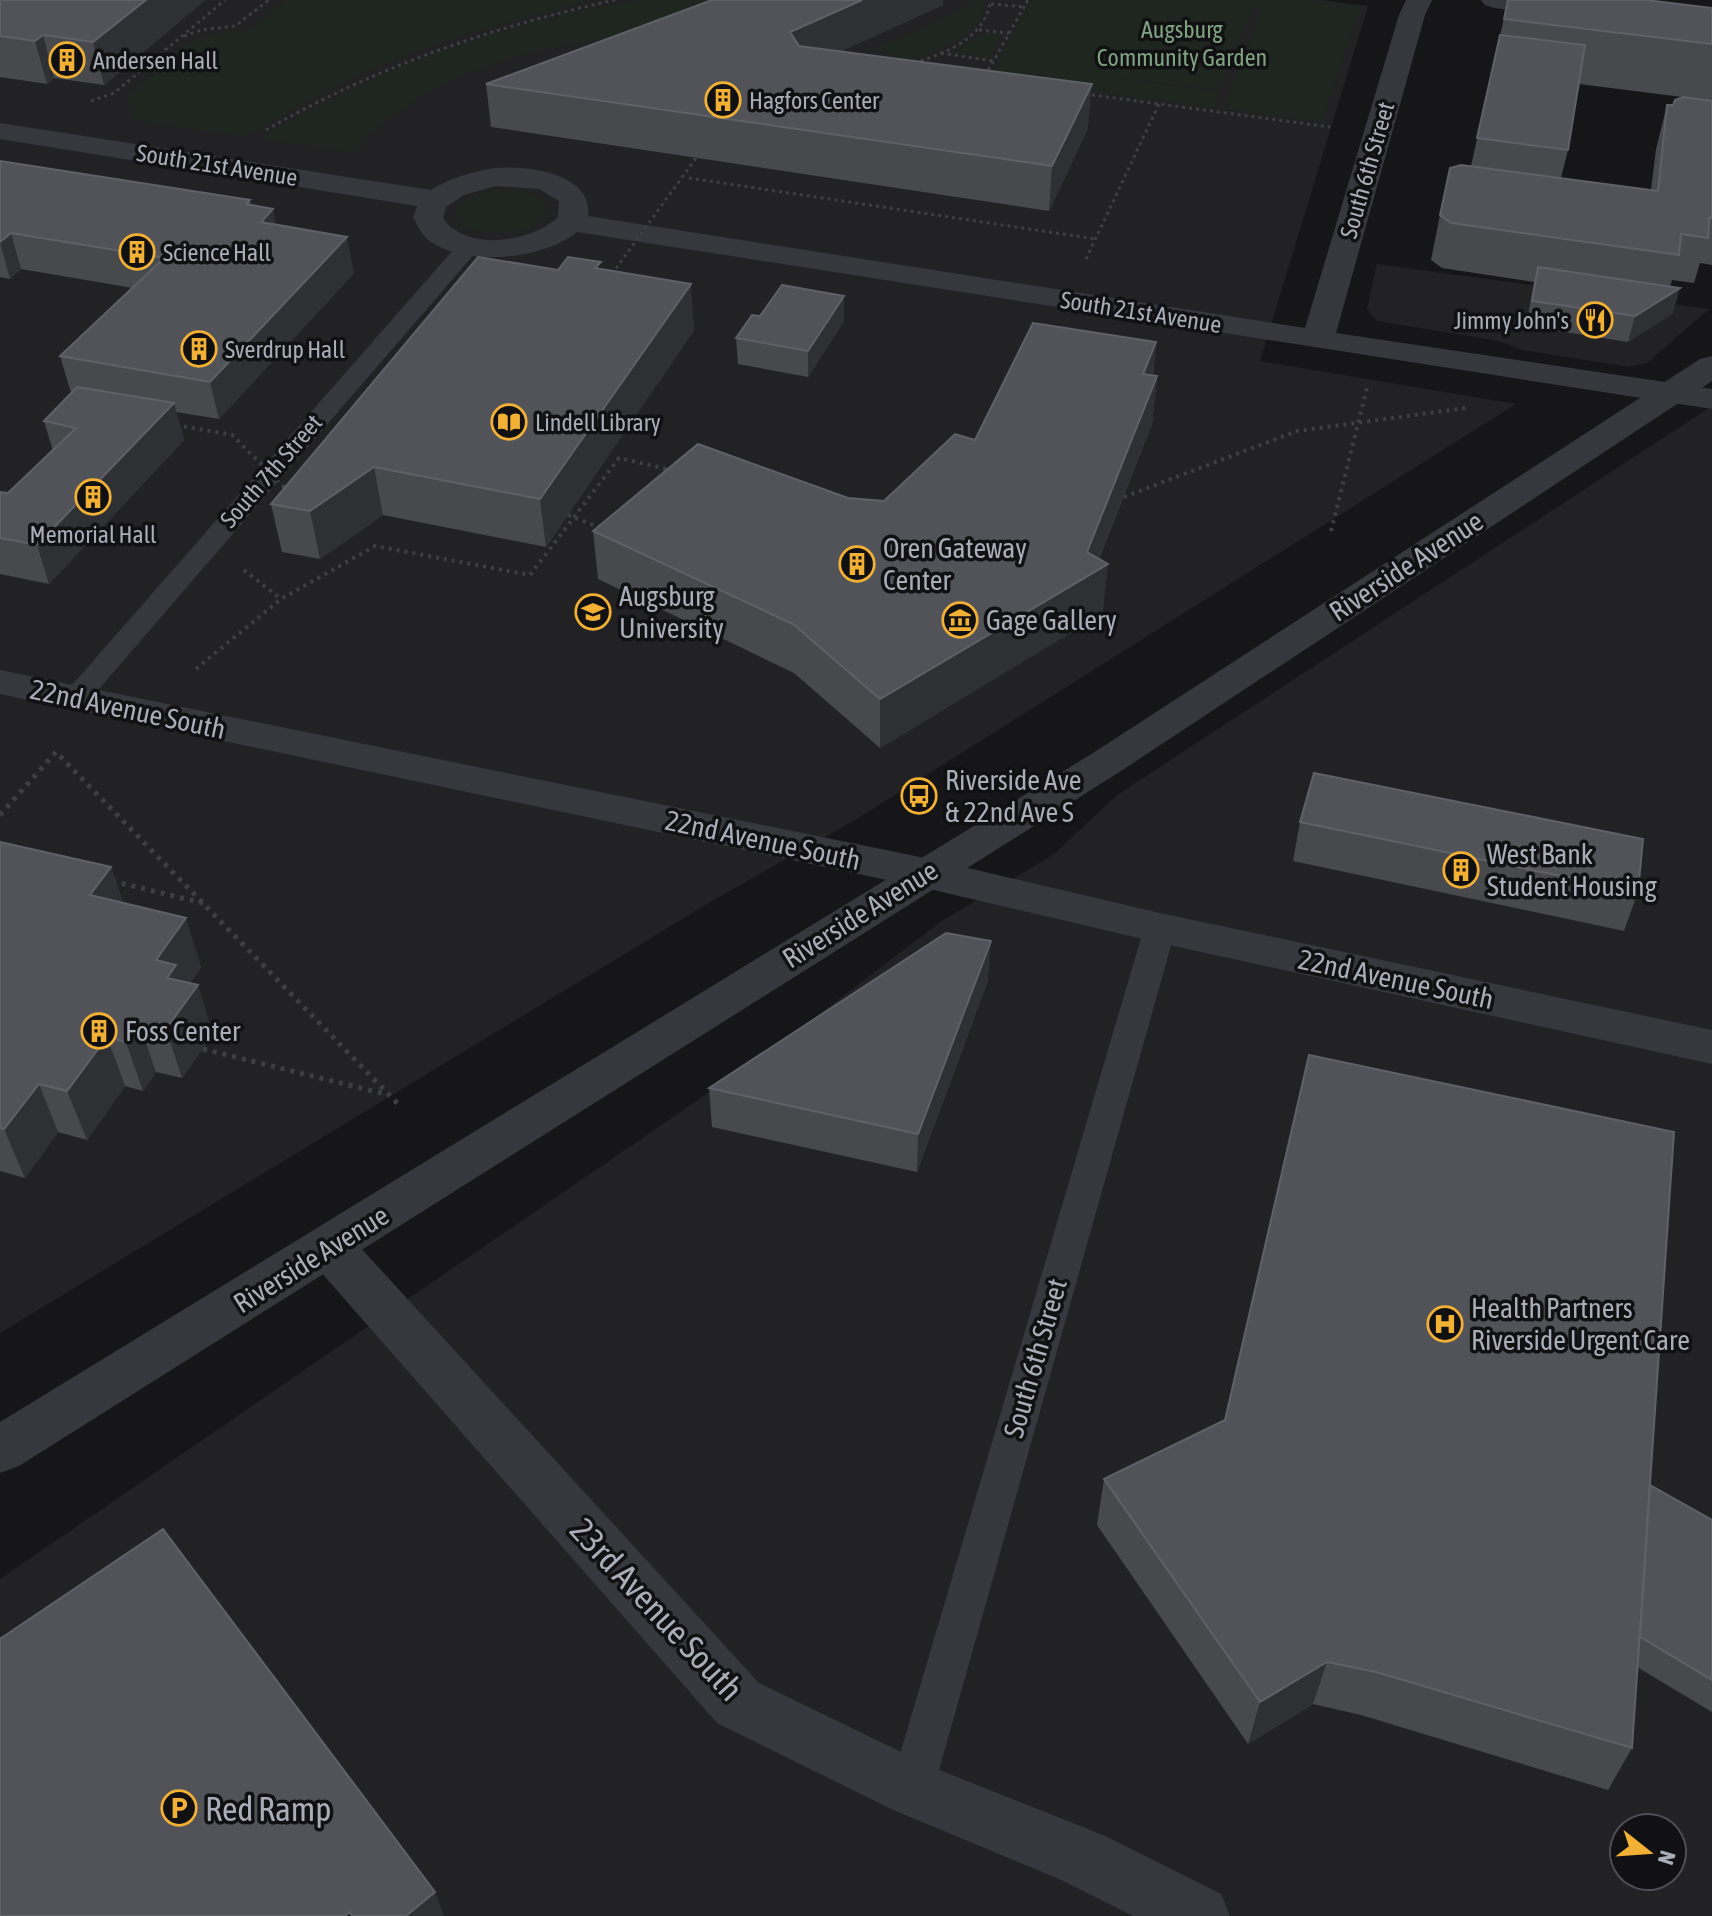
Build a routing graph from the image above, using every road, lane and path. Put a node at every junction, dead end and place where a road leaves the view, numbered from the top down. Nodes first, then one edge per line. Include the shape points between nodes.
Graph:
1 (225, 0) edge
2 (269, 0) edge
3 (615, 0) edge
4 (1028, 0) edge
5 (1419, 0) edge
6 (1494, 0) edge
7 (991, 2) edge
8 (1026, 7) junction
9 (1587, 11) edge
10 (978, 30) junction
11 (1010, 33) junction
12 (180, 38) junction
13 (940, 53) junction
14 (993, 61) junction
15 (911, 64) edge
16 (982, 81) edge
17 (1080, 94) edge
18 (86, 103) dead end
19 (1159, 104) junction
20 (1330, 127) dead end
21 (0, 131) edge
22 (260, 134) dead end
23 (696, 158) edge
24 (689, 178) dead end
25 (435, 200) junction
26 (571, 222) junction
27 (1096, 239) junction
28 (468, 247) junction
29 (1083, 267) dead end
30 (607, 281) edge
31 (1318, 340) junction
32 (1712, 366) edge
33 (1370, 379) dead end
34 (1666, 394) junction
35 (1712, 399) edge
36 (1471, 407) dead end
37 (1359, 420) junction
38 (171, 424) edge
39 (680, 472) edge
40 (292, 496) edge
41 (1124, 497) edge
42 (568, 515) edge
43 (1331, 531) dead end
44 (612, 533) edge
45 (244, 569) dead end
46 (281, 599) junction
47 (196, 669) dead end
48 (0, 682) edge
49 (76, 698) junction
50 (0, 815) edge
51 (925, 873) junction
52 (102, 879) edge
53 (204, 904) junction
54 (1160, 928) junction
55 (1712, 1047) edge
56 (203, 1049) dead end
57 (390, 1096) junction
58 (398, 1104) dead end
59 (330, 1248) junction
60 (0, 1450) edge
61 (912, 1788) junction
62 (1199, 1916) edge

1 - 12 path
2 - 12 path via 235,26
3 - 22 path via 442,47 357,82
4 - 8 path
5 - 31 street, South 6th Street
6 - 9 street
7 - 8 path
7 - 10 path
8 - 11 path
10 - 11 path
10 - 13 path
11 - 14 path
12 - 18 path via 114,93
13 - 14 path
13 - 15 path
14 - 16 path
17 - 19 path
19 - 20 path
19 - 27 path
21 - 25 street, South 21st Avenue
23 - 30 path, bridge
24 - 27 path
25 - 26 street via 470,181 542,180 572,197 576,209
25 - 28 street via 427,211 434,233
26 - 28 street via 558,233 517,247
26 - 31 street, South 21st Avenue
27 - 29 path
28 - 49 lane, South 7th Street
31 - 34 street, South 21st Avenue
32 - 34 street, Riverside Avenue
33 - 37 path
34 - 35 street, South 21st Avenue
34 - 51 street, Riverside Avenue via 1107,762
36 - 37 path
37 - 41 path via 1297,431
37 - 43 path
38 - 40 path, bridge via 232,435
39 - 46 path via 619,458 530,575 375,546
42 - 44 path, bridge
45 - 46 path
46 - 47 path
48 - 49 street, 22nd Avenue South
49 - 51 street, 22nd Avenue South
50 - 53 path via 56,752
51 - 54 street, 22nd Avenue South
51 - 59 street, Riverside Avenue
52 - 53 path
53 - 57 path
54 - 55 street, 22nd Avenue South
54 - 61 lane, South 6th Street
56 - 57 path
57 - 58 path
59 - 60 street, Riverside Avenue
59 - 61 street, 23rd Avenue South via 738,1703
61 - 62 street, 23rd Avenue South via 1081,1857

